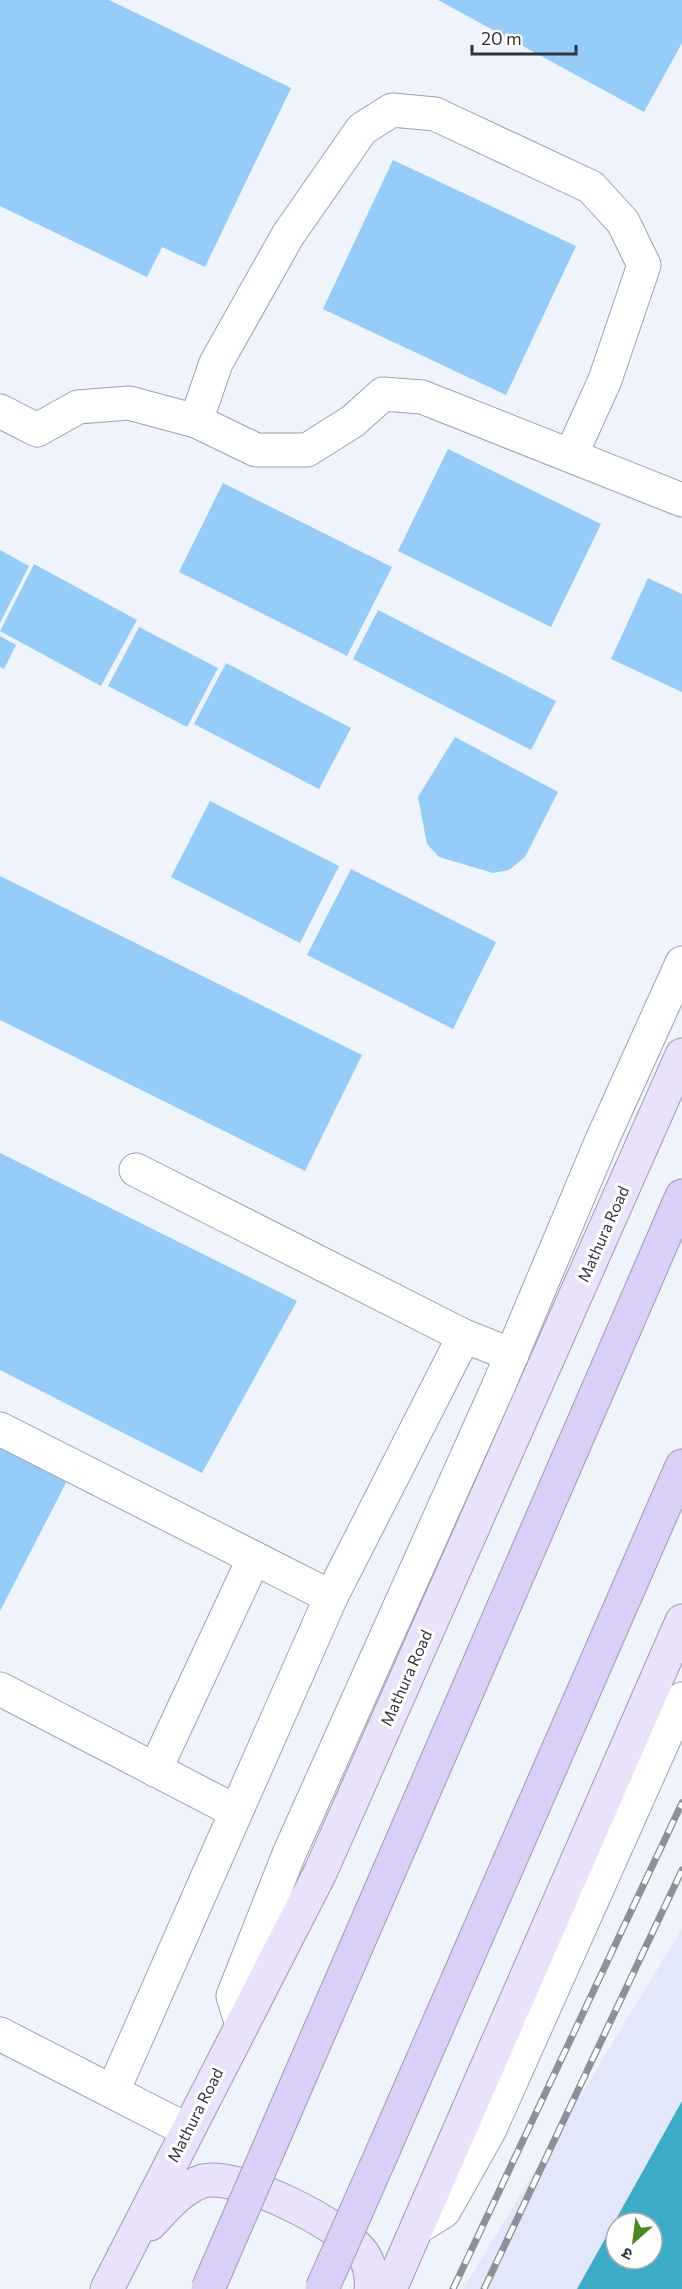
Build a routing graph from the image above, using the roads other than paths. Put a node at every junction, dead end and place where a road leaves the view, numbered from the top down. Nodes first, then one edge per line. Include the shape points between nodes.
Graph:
1 (0, 411) edge
2 (196, 421) junction
3 (571, 455) junction
4 (682, 500) edge
5 (682, 963) edge
6 (682, 1055) edge
7 (136, 1170) dead end
8 (682, 1196) edge
9 (464, 1336) junction
10 (512, 1355) junction
11 (0, 1429) edge
12 (682, 1466) edge
13 (254, 1558) junction
14 (331, 1597) junction
15 (682, 1621) edge
16 (671, 1675) edge
17 (0, 1689) edge
18 (671, 1711) edge
19 (155, 1770) junction
20 (236, 1811) junction
21 (242, 2025) junction
22 (0, 2034) edge
23 (113, 2091) junction
24 (188, 2130) junction
25 (125, 2253) junction
26 (90, 2289) edge
27 (107, 2289) edge
28 (208, 2289) edge
29 (322, 2289) edge
30 (371, 2289) edge
31 (390, 2289) edge

1 - 2 street via 37,430 78,406 129,403
2 - 3 street via 256,450 307,450 353,421 383,394 422,398
2 - 3 street via 216,363 288,235 362,129 392,110 435,114 591,187 623,222 644,265 605,380
3 - 4 street
5 - 10 street
6 - 21 main road, Mathura Road via 320,1873
7 - 9 street
8 - 28 highway, bridge
9 - 10 street
9 - 14 street
10 - 21 street via 289,1854 232,1996
11 - 13 street
12 - 29 highway, bridge
13 - 14 street
13 - 19 street
14 - 20 street
15 - 16 main road
16 - 18 main road
17 - 19 street
18 - 31 main road
19 - 20 street
20 - 23 street
21 - 24 main road, Mathura Road
22 - 23 street
23 - 24 street
24 - 25 main road, Mathura Road
25 - 26 street
25 - 27 main road, Mathura Road
25 - 30 main road via 180,2193 204,2181 232,2180 292,2205 342,2234 369,2264

